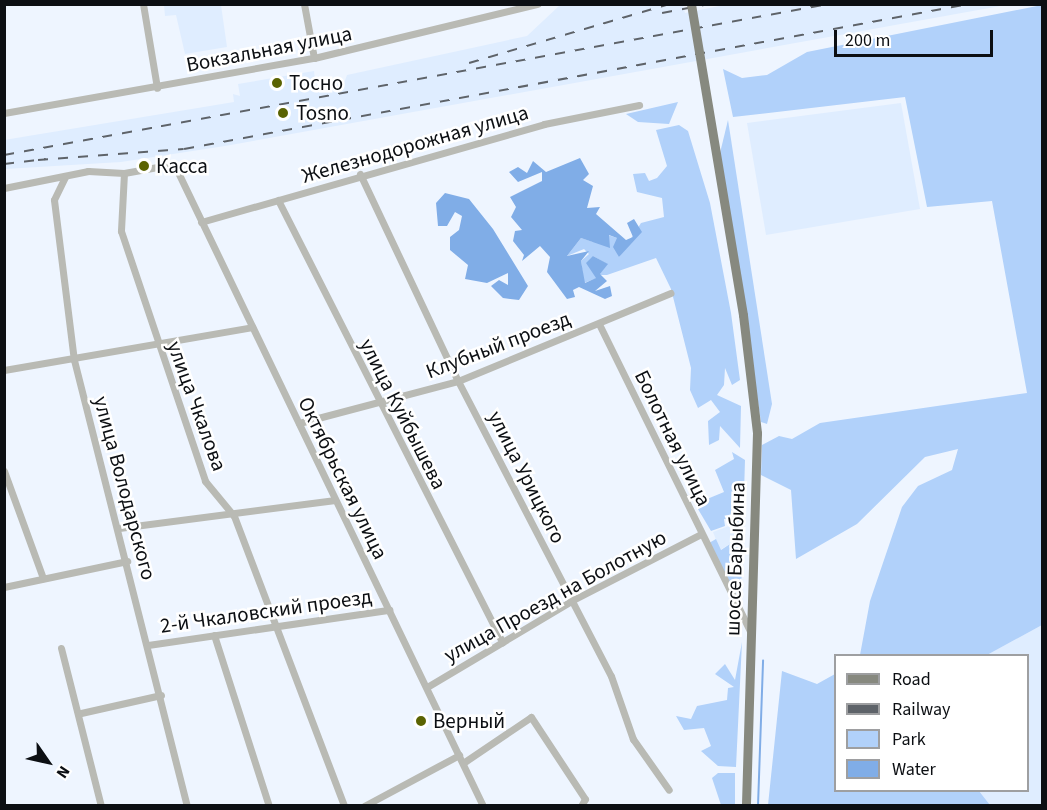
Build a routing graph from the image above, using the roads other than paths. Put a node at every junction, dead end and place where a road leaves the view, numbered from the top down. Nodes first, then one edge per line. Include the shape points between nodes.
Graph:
1 (143, 4) edge
2 (304, 4) edge
3 (538, 4) edge
4 (691, 4) edge
5 (314, 58) junction
6 (157, 88) junction
7 (639, 105) dead end
8 (4, 113) edge
9 (124, 173) junction
10 (360, 174) junction
11 (65, 177) junction
12 (4, 188) edge
13 (278, 200) junction
14 (201, 222) junction
15 (670, 293) dead end
16 (599, 324) junction
17 (252, 327) junction
18 (158, 346) junction
19 (74, 360) junction
20 (4, 370) edge
21 (458, 381) junction
22 (377, 403) junction
23 (299, 423) junction
24 (4, 471) edge
25 (335, 500) junction
26 (234, 516) junction
27 (119, 528) junction
28 (700, 534) junction
29 (127, 561) junction
30 (43, 578) junction
31 (4, 586) edge
32 (571, 601) junction
33 (389, 610) junction
34 (272, 626) junction
35 (750, 631) junction
36 (214, 635) junction
37 (502, 642) junction
38 (148, 645) junction
39 (61, 648) dead end
40 (427, 687) junction
41 (161, 696) junction
42 (81, 713) junction
43 (459, 755) junction
44 (463, 763) junction
45 (669, 790) dead end
46 (101, 806) edge
47 (187, 806) edge
48 (268, 806) edge
49 (344, 806) edge
50 (364, 806) edge
51 (483, 806) edge
52 (581, 806) edge
53 (746, 806) edge

1 - 6 street
2 - 5 street
3 - 5 street, Вокзальная улица
4 - 35 main road, шоссе Барыбина, bridge via 743,315 757,432
5 - 6 street, Вокзальная улица
6 - 8 street, Вокзальная улица
7 - 10 street, Железнодорожная улица via 544,124
9 - 11 street via 88,171
9 - 14 street, Октябрьская улица via 174,164
9 - 18 street, улица Чкалова via 121,231
10 - 13 street, Железнодорожная улица
10 - 21 street, улица Урицкого
11 - 12 street
11 - 19 street, улица Володарского via 54,200
13 - 14 street, Железнодорожная улица
13 - 22 street, улица Куйбышева
14 - 17 street, Октябрьская улица
15 - 16 street, Клубный проезд
16 - 21 street, Клубный проезд
16 - 28 street, Болотная улица
17 - 18 street
17 - 23 street, Октябрьская улица
18 - 19 street
18 - 26 street, улица Чкалова via 205,481
19 - 20 street
19 - 27 street, улица Володарского
21 - 22 street, Клубный проезд
21 - 32 street, улица Урицкого
22 - 23 street, Клубный проезд
22 - 37 street, улица Куйбышева
23 - 25 street, Октябрьская улица
24 - 30 street
25 - 26 street
25 - 33 street, Октябрьская улица
26 - 27 street
26 - 34 street, улица Чкалова
27 - 29 street, улица Володарского
28 - 32 street, улица Проезд на Болотную
28 - 35 street, Болотная улица
29 - 30 street
29 - 38 street, улица Володарского
30 - 31 street
32 - 37 street, улица Проезд на Болотную
32 - 45 street, улица Урицкого via 611,676 633,739
33 - 34 street, 2-й Чкаловский проезд
33 - 40 street, Октябрьская улица
34 - 36 street, 2-й Чкаловский проезд
34 - 49 street, улица Чкалова
35 - 53 main road, шоссе Барыбина
36 - 38 street, 2-й Чкаловский проезд
36 - 48 street
37 - 40 street, улица Проезд на Болотную
38 - 41 street, улица Володарского
39 - 42 street
40 - 43 street, Октябрьская улица
41 - 42 street
41 - 47 street, улица Володарского
42 - 46 street
43 - 44 street, Октябрьская улица
43 - 50 street
44 - 51 street, Октябрьская улица
44 - 52 street via 531,717 585,799

